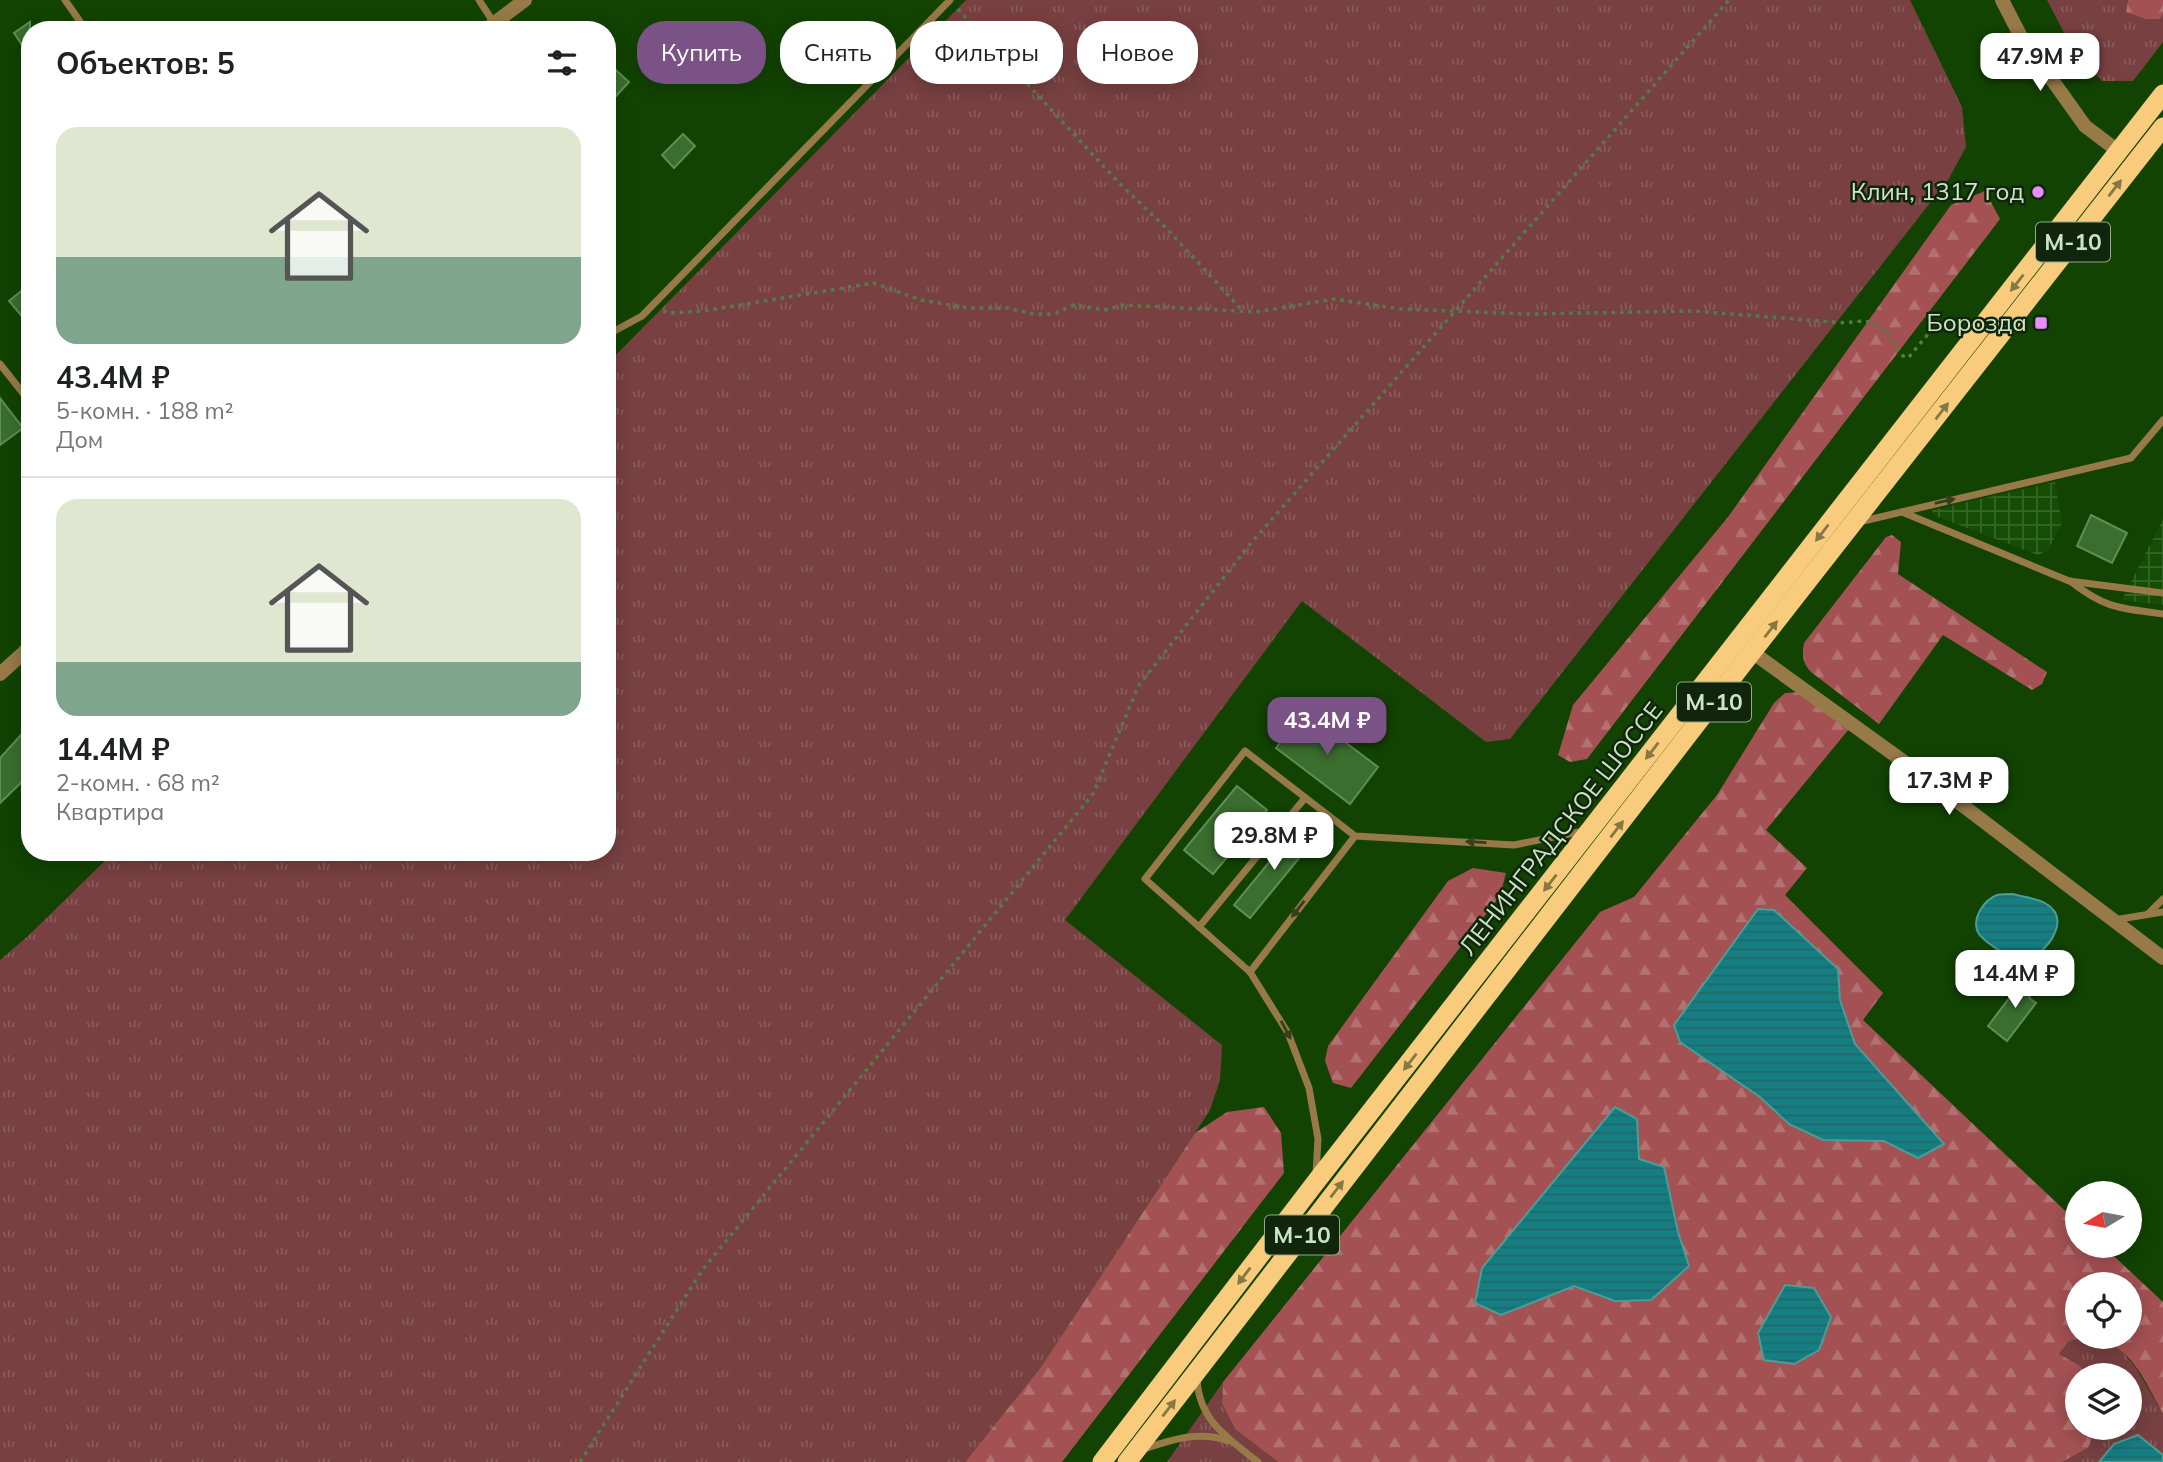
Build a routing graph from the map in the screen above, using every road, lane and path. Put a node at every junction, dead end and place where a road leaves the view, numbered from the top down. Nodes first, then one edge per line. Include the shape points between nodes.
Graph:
1 (65, 0) edge
2 (479, 0) edge
3 (525, 0) edge
4 (1729, 0) edge
5 (2002, 0) edge
6 (949, 1) edge
7 (80, 21) edge
8 (488, 21) edge
9 (497, 21) edge
10 (2163, 94) edge
11 (2163, 127) edge
12 (2119, 152) junction
13 (651, 308) junction
14 (1242, 310) junction
15 (1456, 310) junction
16 (616, 330) edge
17 (1968, 345) junction
18 (1, 368) edge
19 (21, 391) edge
20 (2163, 420) edge
21 (1900, 512) junction
22 (1855, 523) junction
23 (2069, 581) junction
24 (2163, 593) edge
25 (2163, 614) edge
26 (1752, 652) junction
27 (21, 655) edge
28 (0, 674) edge
29 (1305, 798) junction
30 (1592, 829) junction
31 (1355, 836) junction
32 (2163, 899) edge
33 (2163, 912) edge
34 (2148, 915) junction
35 (2113, 920) junction
36 (1199, 927) junction
37 (2163, 957) edge
38 (1250, 972) junction
39 (1315, 1183) junction
40 (1197, 1372) junction
41 (1235, 1444) junction
42 (1131, 1457) edge
43 (580, 1462) edge
44 (1102, 1462) edge
45 (1258, 1462) edge

1 - 7 lane
2 - 8 lane
3 - 9 street
4 - 15 path
5 - 12 street via 2085,126
6 - 13 lane
6 - 14 path
10 - 12 highway, ЛЕНИНГРАДСКОЕ ШОССЕ / М-10
22 -> 11 highway, ЛЕНИНГРАДСКОЕ ШОССЕ / М-10
12 -> 17 highway, ЛЕНИНГРАДСКОЕ ШОССЕ / М-10
13 - 14 path via 671,313 703,311 874,283 920,300 968,308 1007,307 1034,314 1054,314 1074,305 1104,310 1124,305
13 - 16 lane
14 - 15 path via 1256,312 1334,299 1400,309
15 - 17 path via 1692,312 1846,323 1866,319 1880,325 1908,358 1939,321
15 - 43 path via 1251,543 1139,685 1093,794 703,1269
17 -> 30 highway, ЛЕНИНГРАДСКОЕ ШОССЕ / М-10
18 - 19 lane
21 -> 20 lane via 2132,458
21 - 22 lane
21 - 23 lane
26 -> 22 highway, ЛЕНИНГРАДСКОЕ ШОССЕ / М-10
23 - 24 lane
23 - 25 lane via 2110,607
26 - 35 street
40 -> 26 highway, ЛЕНИНГРАДСКОЕ ШОССЕ / М-10
27 - 28 street
29 - 31 lane
29 - 36 lane
29 - 36 lane via 1245,751 1145,879
30 -> 31 lane via 1514,845
30 -> 39 highway, ЛЕНИНГРАДСКОЕ ШОССЕ / М-10
31 -> 38 lane
32 - 34 lane
33 - 34 lane
34 - 35 lane
35 - 37 street
36 - 38 lane
38 -> 39 lane via 1288,1032 1309,1088 1318,1139
39 -> 44 highway, ЛЕНИНГРАДСКОЕ ШОССЕ / М-10
40 - 41 lane via 1198,1396 1206,1412 1214,1427
42 -> 40 highway, ЛЕНИНГРАДСКОЕ ШОССЕ / М-10
41 - 42 lane via 1200,1435
41 - 45 lane

